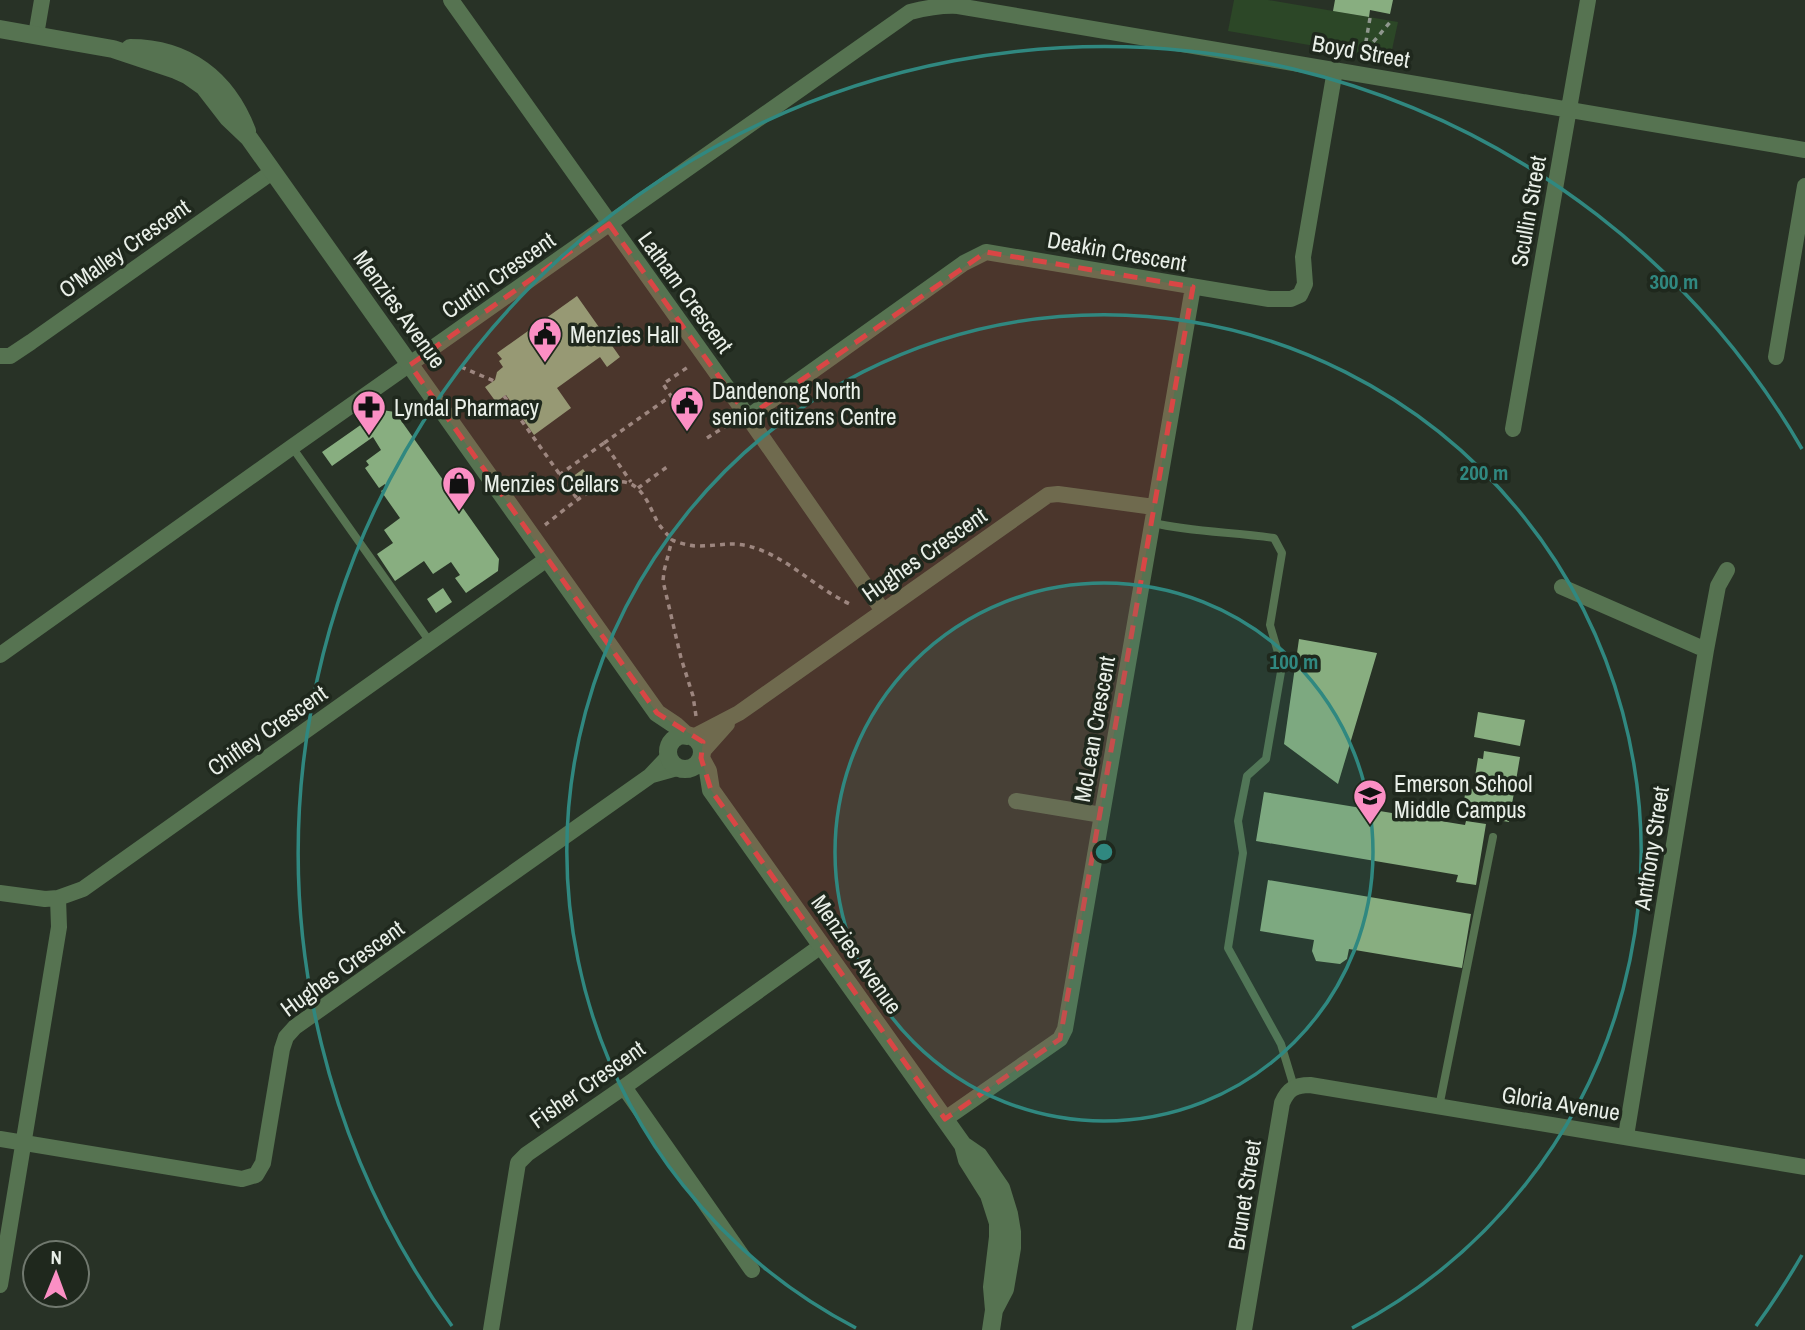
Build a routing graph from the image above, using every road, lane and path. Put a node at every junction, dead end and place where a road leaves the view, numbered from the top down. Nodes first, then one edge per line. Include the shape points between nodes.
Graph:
1 (42, 0) edge
2 (451, 0) edge
3 (1588, 0) edge
4 (935, 3) edge
5 (911, 6) edge
6 (1370, 18) dead end
7 (1391, 21) dead end
8 (0, 29) edge
9 (36, 35) junction
10 (1335, 70) junction
11 (1568, 110) junction
12 (1805, 150) edge
13 (272, 172) junction
14 (1805, 186) edge
15 (609, 224) junction
16 (1193, 287) junction
17 (0, 356) edge
18 (1776, 357) dead end
19 (410, 365) junction
20 (461, 367) dead end
21 (688, 367) dead end
22 (494, 381) dead end
23 (504, 396) dead end
24 (748, 417) junction
25 (729, 424) dead end
26 (1513, 429) dead end
27 (707, 438) dead end
28 (604, 443) junction
29 (292, 447) junction
30 (667, 467) dead end
31 (559, 475) junction
32 (633, 485) junction
33 (638, 488) junction
34 (578, 500) junction
35 (1153, 515) junction
36 (539, 530) dead end
37 (672, 540) junction
38 (547, 559) junction
39 (1727, 570) dead end
40 (1562, 587) dead end
41 (852, 605) dead end
42 (883, 611) junction
43 (429, 642) junction
44 (1706, 649) junction
45 (0, 655) edge
46 (657, 713) junction
47 (696, 716) dead end
48 (696, 746) junction
49 (675, 760) junction
50 (711, 790) junction
51 (1016, 801) dead end
52 (1102, 815) junction
53 (1493, 837) dead end
54 (0, 893) edge
55 (58, 898) junction
56 (821, 946) junction
57 (1302, 1086) junction
58 (624, 1087) junction
59 (1439, 1107) junction
60 (945, 1119) junction
61 (1626, 1136) junction
62 (0, 1139) edge
63 (24, 1143) junction
64 (1805, 1167) edge
65 (752, 1270) dead end
66 (0, 1285) edge
67 (491, 1330) edge
68 (991, 1330) edge
69 (1244, 1330) edge

1 - 9 street
2 - 15 street, Latham Crescent
3 - 11 street, Scullin Street
4 - 5 street, Boyd Street
4 - 10 street, Boyd Street
5 - 15 street, Curtin Crescent
6 - 7 path via 1364,55
8 - 9 street, Menzies Avenue
9 - 13 street, Menzies Avenue via 113,49 155,49 184,58 222,88
10 - 11 street, Boyd Street
10 - 16 street, Deakin Crescent via 1300,295 1279,300
11 - 12 street, Boyd Street
11 - 26 street, Scullin Street
13 - 17 street, O'Malley Crescent via 31,342 10,356
13 - 19 street, Menzies Avenue
14 - 18 street
15 - 19 street, Curtin Crescent
15 - 24 street, Latham Crescent
16 - 24 street, Deakin Crescent via 986,252
16 - 35 street, McLean Crescent
19 - 29 street, Curtin Crescent
19 - 38 street, Menzies Avenue
20 - 22 path
21 - 28 path via 663,384 671,396
23 - 31 path
24 - 42 street, Latham Crescent
25 - 27 path
28 - 31 path
28 - 32 path
29 - 43 lane
29 - 45 street, Curtin Crescent
30 - 33 path
31 - 34 path
32 - 33 path
32 - 34 path via 601,485
33 - 37 path
34 - 36 path
35 - 42 street, Hughes Crescent via 1048,495
35 - 52 street, McLean Crescent
35 - 57 lane via 1174,528 1274,538 1282,553 1270,625 1282,666 1266,759 1247,776 1238,821 1243,853 1228,948
37 - 41 path via 691,546 731,543 757,549
37 - 47 path via 663,581
38 - 43 street, Chifley Crescent
38 - 46 street, Menzies Avenue
39 - 44 street, Anthony Street via 1718,586
40 - 44 street
42 - 48 street, Hughes Crescent
43 - 55 street, Chifley Crescent via 83,889
44 - 61 street, Anthony Street
46 - 48 street, Menzies Avenue
46 - 49 street, Menzies Avenue
48 - 49 street via 695,766
48 - 49 street via 676,738
48 - 50 street, Menzies Avenue
49 - 50 street, Menzies Avenue
49 - 63 street, Hughes Crescent via 295,1027 282,1049 263,1163 256,1175 242,1180
50 - 56 street, Menzies Avenue
51 - 52 street
52 - 60 street, McLean Crescent via 1060,1039
53 - 59 lane
54 - 55 street, Chifley Crescent
55 - 63 street via 59,927
56 - 58 street, Fisher Crescent
56 - 60 street, Menzies Avenue
57 - 59 street, Gloria Avenue
57 - 69 street, Brunet Street via 1282,1103
58 - 65 street
58 - 67 street, Fisher Crescent via 519,1163
59 - 61 street, Gloria Avenue
60 - 68 street, Menzies Avenue via 989,1195 998,1223
61 - 64 street, Gloria Avenue
62 - 63 street, Hughes Crescent
63 - 66 street

